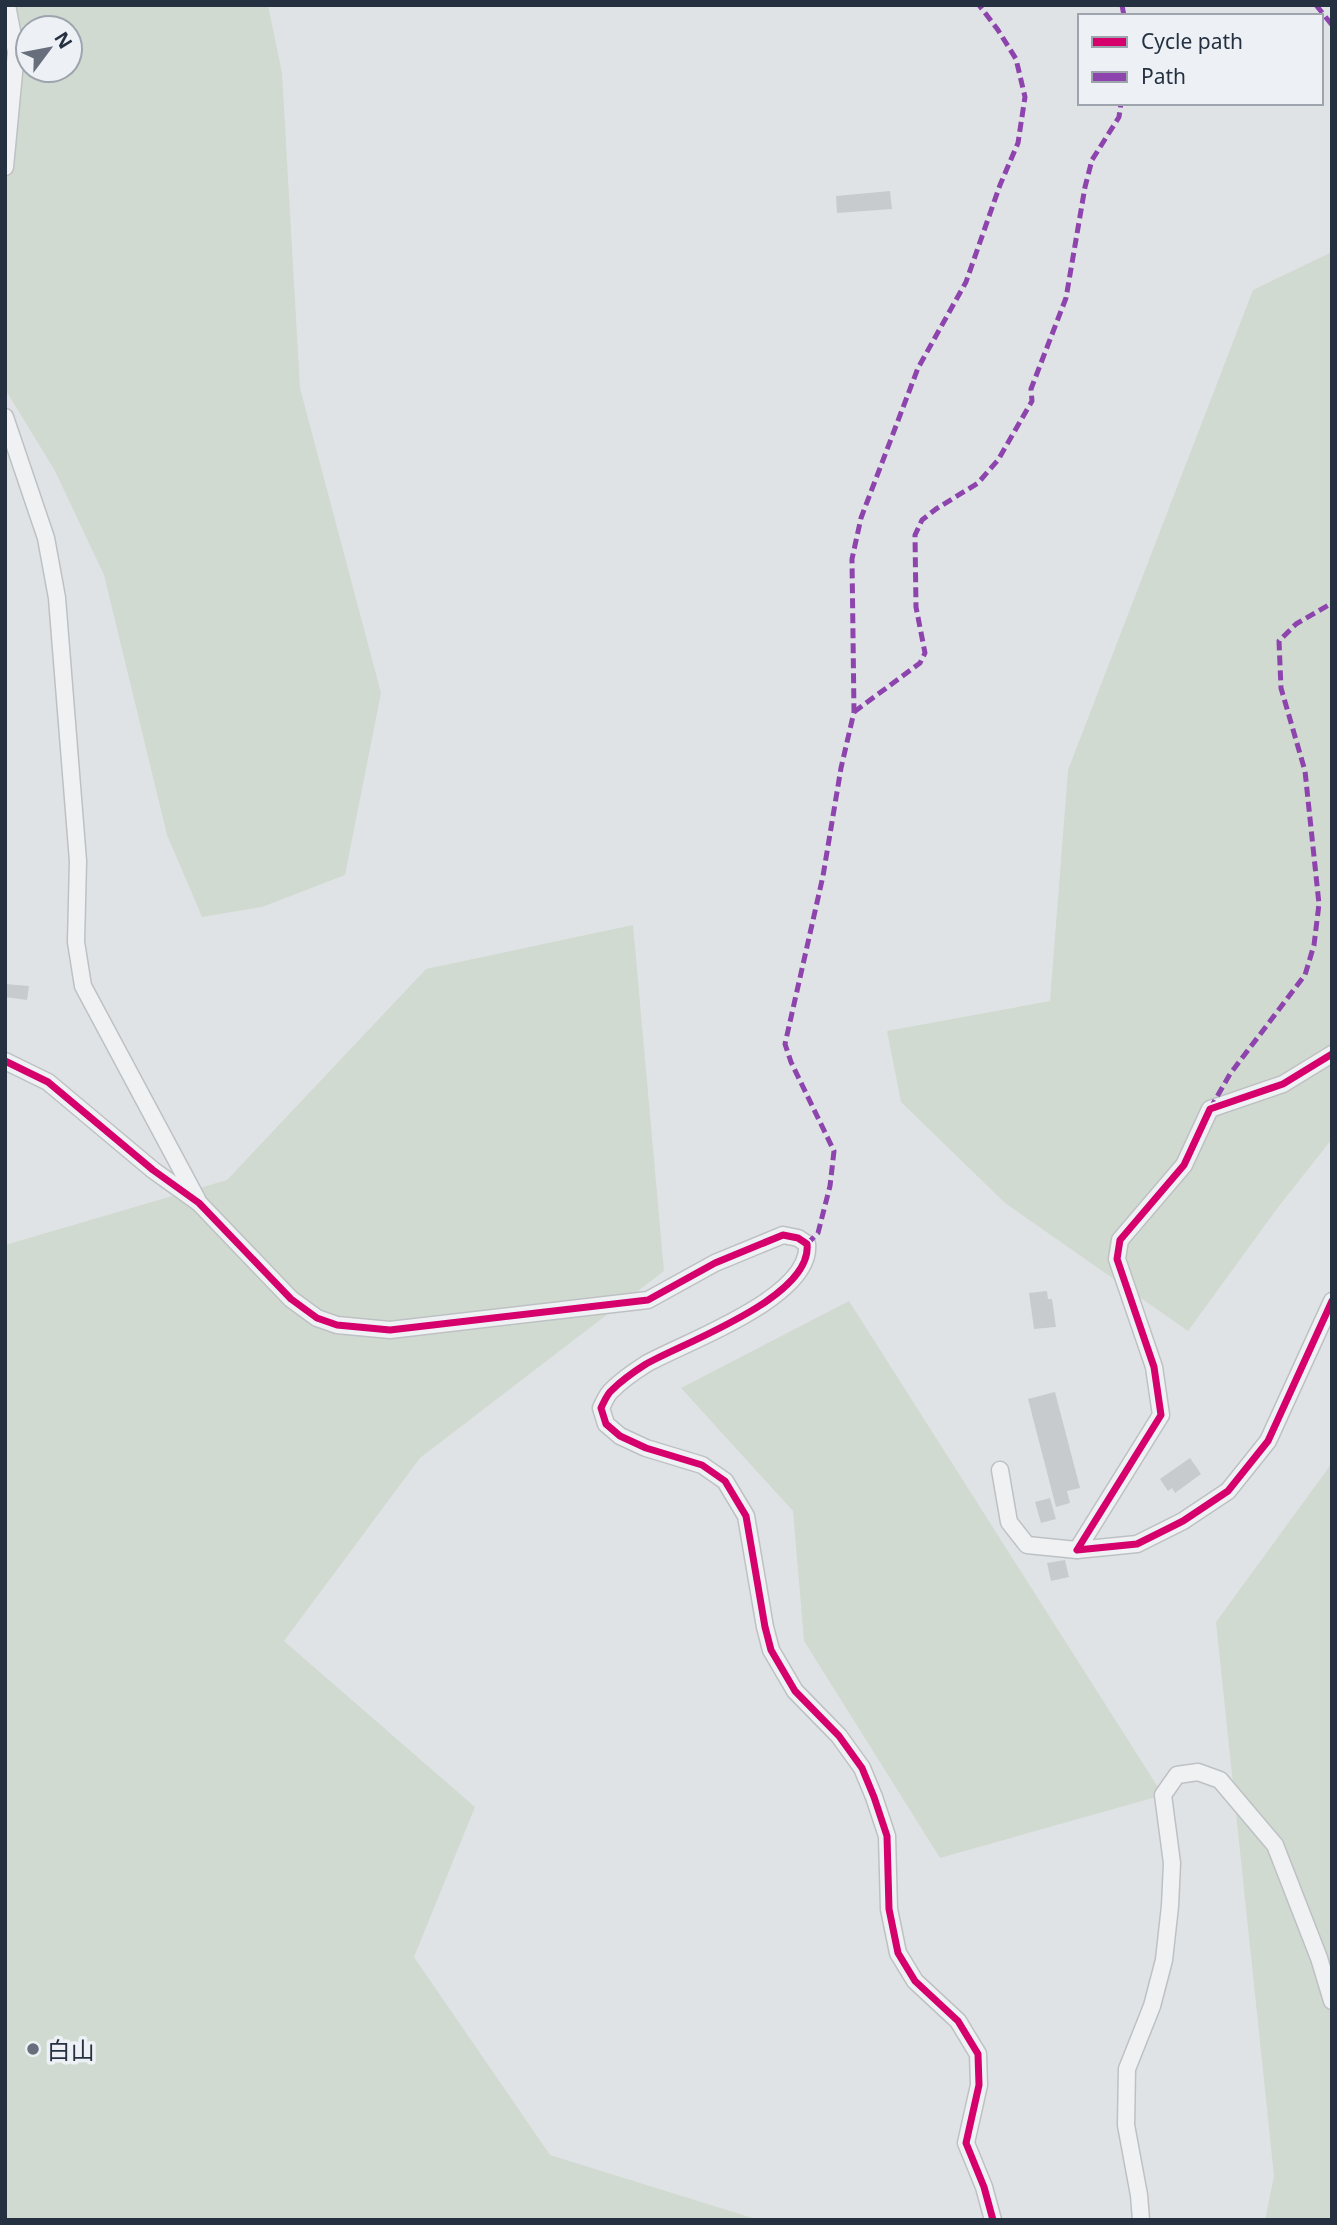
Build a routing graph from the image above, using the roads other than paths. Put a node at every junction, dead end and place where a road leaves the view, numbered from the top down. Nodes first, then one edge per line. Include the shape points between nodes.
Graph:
1 (7, 5) edge
2 (5, 167) edge
3 (5, 417) edge
4 (1332, 1054) edge
5 (5, 1061) edge
6 (200, 1203) junction
7 (1332, 1301) edge
8 (1000, 1471) dead end
9 (1077, 1550) junction
10 (1325, 1959) edge
11 (1332, 2001) edge
12 (993, 2220) edge
13 (1141, 2220) edge

1 - 2 street via 16,52
3 - 6 street via 46,538 57,598 78,861 76,942 83,986
4 - 9 street via 1283,1084 1210,1109 1184,1165 1121,1240 1117,1259 1154,1367 1161,1415
5 - 6 street via 48,1082
6 - 12 street via 291,1299 317,1318 337,1325 390,1330 648,1300 715,1263 783,1235 807,1244 808,1255 798,1274 776,1293 740,1319 645,1364 609,1391 601,1408 606,1424 620,1436 702,1465 725,1481 746,1516 771,1650 795,1691 839,1736 862,1768 883,1823 889,1909 898,1953 915,1981 958,2021 978,2054 979,2085 966,2143
7 - 9 street via 1268,1441 1228,1491 1138,1544
8 - 9 street via 1009,1522 1027,1545
10 - 11 street
10 - 13 street via 1275,1845 1220,1780 1198,1772 1177,1775 1163,1795 1172,1863 1164,1960 1128,2069 1126,2125

